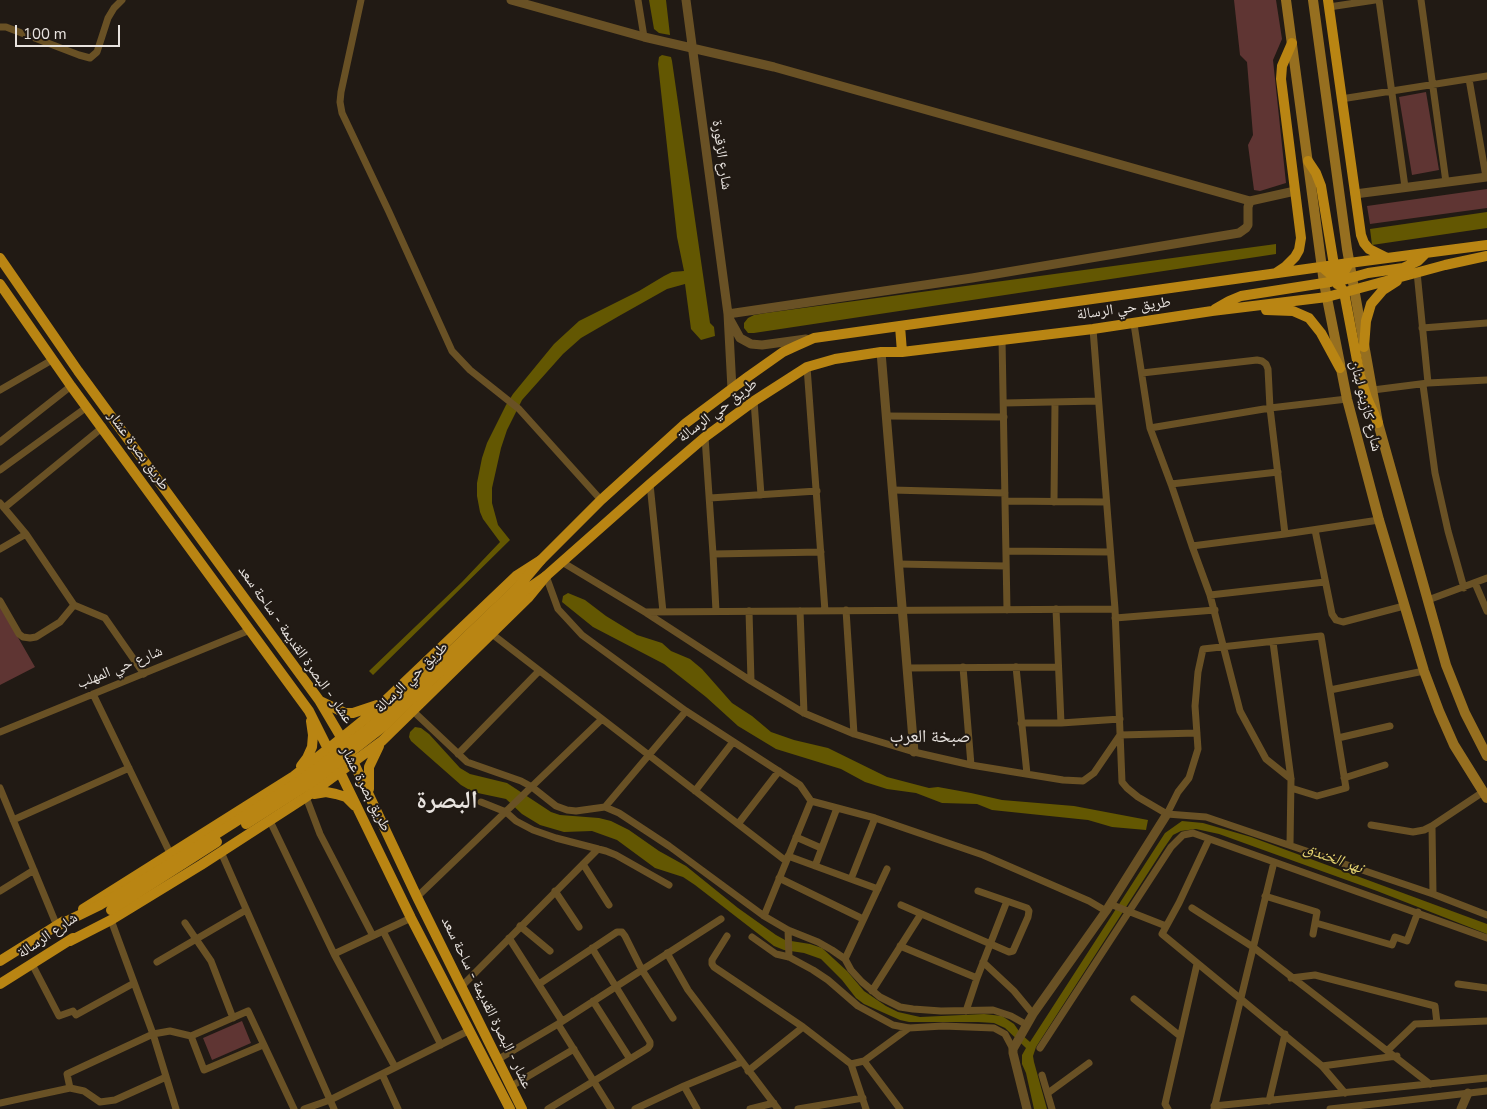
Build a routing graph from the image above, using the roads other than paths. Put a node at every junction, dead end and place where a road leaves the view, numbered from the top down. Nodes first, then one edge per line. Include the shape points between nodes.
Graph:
1 (122, 0) edge
2 (361, 0) edge
3 (511, 0) edge
4 (638, 0) edge
5 (686, 0) edge
6 (1286, 0) edge
7 (1313, 0) edge
8 (1377, 0) edge
9 (1421, 0) edge
10 (1328, 3) edge
11 (0, 27) edge
12 (644, 37) junction
13 (1292, 43) junction
14 (693, 48) junction
15 (1487, 76) edge
16 (1469, 79) junction
17 (1432, 84) junction
18 (1392, 90) junction
19 (1341, 99) junction
20 (1308, 161) junction
21 (1486, 177) edge
22 (1446, 182) junction
23 (1405, 187) junction
24 (1295, 191) junction
25 (1355, 194) junction
26 (1250, 202) junction
27 (1487, 245) edge
28 (1426, 254) junction
29 (1487, 256) edge
30 (0, 258) edge
31 (1388, 258) junction
32 (1349, 263) junction
33 (1334, 265) junction
34 (1322, 267) junction
35 (1412, 274) junction
36 (1273, 275) junction
37 (1342, 279) junction
38 (1324, 283) junction
39 (1, 289) edge
40 (1349, 291) junction
41 (1327, 297) junction
42 (1248, 307) junction
43 (1212, 311) junction
44 (728, 314) junction
45 (1487, 323) edge
46 (1134, 324) junction
47 (900, 326) junction
48 (1422, 328) junction
49 (1093, 329) junction
50 (814, 338) junction
51 (1002, 339) junction
52 (1364, 347) junction
53 (881, 352) junction
54 (902, 352) junction
55 (52, 360) junction
56 (807, 367) junction
57 (1340, 368) junction
58 (1142, 373) junction
59 (1487, 380) edge
60 (1426, 384) junction
61 (71, 386) junction
62 (732, 389) junction
63 (0, 390) edge
64 (1373, 390) junction
65 (1347, 400) junction
66 (754, 401) junction
67 (1098, 401) junction
68 (1004, 403) junction
69 (1055, 403) junction
70 (87, 407) junction
71 (1270, 408) junction
72 (886, 416) junction
73 (1004, 417) junction
74 (1378, 423) junction
75 (103, 427) junction
76 (1150, 428) junction
77 (705, 437) junction
78 (0, 442) edge
79 (0, 470) edge
80 (1278, 472) junction
81 (650, 484) junction
82 (1172, 484) junction
83 (892, 490) junction
84 (817, 491) junction
85 (1005, 493) junction
86 (761, 495) junction
87 (710, 498) junction
88 (601, 500) junction
89 (1005, 501) junction
90 (1054, 502) junction
91 (1106, 502) junction
92 (2, 506) edge
93 (1379, 520) junction
94 (1315, 530) junction
95 (26, 534) junction
96 (1286, 534) junction
97 (1192, 546) junction
98 (0, 550) edge
99 (1006, 551) junction
100 (821, 552) junction
101 (1110, 552) junction
102 (713, 554) junction
103 (541, 560) junction
104 (562, 562) junction
105 (898, 564) junction
106 (1006, 566) junction
107 (546, 576) junction
108 (1487, 578) edge
109 (1326, 582) junction
110 (1476, 583) junction
111 (1464, 588) junction
112 (1210, 595) junction
113 (1428, 600) junction
114 (0, 601) edge
115 (74, 605) junction
116 (1404, 606) junction
117 (1056, 609) junction
118 (1115, 609) junction
119 (846, 610) junction
120 (902, 610) junction
121 (1007, 610) junction
122 (1215, 610) junction
123 (716, 611) junction
124 (750, 611) junction
125 (800, 611) junction
126 (825, 611) junction
127 (1487, 611) edge
128 (645, 612) junction
129 (663, 612) junction
130 (1115, 618) junction
131 (250, 630) junction
132 (492, 634) junction
133 (1273, 642) junction
134 (1223, 648) junction
135 (964, 667) junction
136 (1016, 667) junction
137 (1058, 667) junction
138 (907, 668) junction
139 (539, 671) junction
140 (1424, 671) junction
141 (144, 674) junction
142 (750, 681) junction
143 (1330, 690) junction
144 (93, 694) junction
145 (319, 700) junction
146 (382, 703) junction
147 (308, 711) junction
148 (413, 711) junction
149 (686, 711) junction
150 (804, 713) junction
151 (602, 719) junction
152 (1120, 719) junction
153 (1022, 723) junction
154 (1061, 723) junction
155 (1390, 726) dead end
156 (0, 732) edge
157 (1197, 733) junction
158 (854, 734) junction
159 (1120, 735) junction
160 (342, 738) junction
161 (1338, 738) junction
162 (1482, 738) edge
163 (382, 741) junction
164 (733, 742) junction
165 (328, 749) junction
166 (914, 752) junction
167 (458, 754) junction
168 (649, 755) junction
169 (1487, 756) edge
170 (354, 762) junction
171 (971, 765) junction
172 (1385, 765) dead end
173 (129, 768) junction
174 (779, 772) junction
175 (340, 773) junction
176 (1027, 774) junction
177 (294, 776) junction
178 (1344, 778) junction
179 (1291, 779) junction
180 (0, 788) edge
181 (1291, 788) junction
182 (529, 789) junction
183 (695, 791) junction
184 (1485, 795) edge
185 (369, 796) junction
186 (306, 797) junction
187 (811, 800) junction
188 (481, 802) dead end
189 (606, 807) junction
190 (837, 808) junction
191 (508, 810) junction
192 (360, 812) junction
193 (1167, 814) junction
194 (874, 818) junction
195 (13, 820) junction
196 (270, 821) junction
197 (738, 824) junction
198 (1371, 825) dead end
199 (1432, 826) junction
200 (796, 837) junction
201 (1209, 839) junction
202 (1290, 845) junction
203 (821, 848) junction
204 (598, 849) junction
205 (221, 852) junction
206 (170, 853) junction
207 (787, 858) junction
208 (1274, 862) junction
209 (582, 864) junction
210 (815, 866) junction
211 (887, 868) dead end
212 (34, 870) junction
213 (778, 878) junction
214 (851, 879) junction
215 (669, 885) dead end
216 (878, 889) junction
217 (0, 891) edge
218 (555, 891) junction
219 (978, 891) dead end
220 (1433, 894) junction
221 (1265, 896) junction
222 (417, 897) junction
223 (1007, 901) junction
224 (608, 904) dead end
225 (901, 905) dead end
226 (1110, 907) junction
227 (1192, 908) dead end
228 (246, 910) junction
229 (1128, 912) junction
230 (1418, 912) junction
231 (921, 914) junction
232 (111, 915) junction
233 (1487, 915) edge
234 (764, 916) junction
235 (411, 918) junction
236 (721, 919) dead end
237 (863, 919) junction
238 (185, 923) dead end
239 (1316, 923) junction
240 (57, 926) junction
241 (520, 926) junction
242 (1166, 926) junction
243 (579, 927) dead end
244 (383, 931) junction
245 (788, 934) junction
246 (1313, 934) dead end
247 (373, 936) junction
248 (726, 936) dead end
249 (752, 937) dead end
250 (509, 938) junction
251 (1487, 938) edge
252 (196, 939) junction
253 (990, 944) junction
254 (900, 946) junction
255 (1252, 947) junction
256 (592, 948) junction
257 (550, 950) dead end
258 (668, 953) junction
259 (334, 954) junction
260 (789, 955) junction
261 (845, 959) junction
262 (0, 961) edge
263 (157, 962) dead end
264 (983, 962) junction
265 (32, 964) junction
266 (1197, 964) junction
267 (642, 970) junction
268 (976, 978) junction
269 (1291, 978) junction
270 (134, 983) junction
271 (0, 984) edge
272 (539, 984) junction
273 (1458, 984) dead end
274 (462, 986) junction
275 (616, 986) junction
276 (1487, 988) edge
277 (872, 991) junction
278 (1241, 998) junction
279 (1134, 999) dead end
280 (592, 1001) junction
281 (966, 1011) junction
282 (1033, 1014) junction
283 (233, 1018) junction
284 (673, 1018) dead end
285 (1487, 1021) edge
286 (560, 1022) junction
287 (1437, 1023) junction
288 (803, 1027) junction
289 (909, 1028) junction
290 (1025, 1029) junction
291 (468, 1031) junction
292 (153, 1034) junction
293 (1285, 1034) junction
294 (191, 1036) junction
295 (1180, 1036) junction
296 (263, 1045) junction
297 (441, 1045) junction
298 (1015, 1046) junction
299 (1040, 1048) dead end
300 (574, 1049) junction
301 (1388, 1050) junction
302 (1397, 1056) junction
303 (497, 1060) junction
304 (630, 1060) junction
305 (864, 1061) junction
306 (742, 1062) junction
307 (1089, 1063) dead end
308 (851, 1064) junction
309 (1322, 1066) junction
310 (395, 1068) junction
311 (748, 1071) junction
312 (382, 1074) junction
313 (1042, 1075) dead end
314 (166, 1077) junction
315 (1487, 1078) edge
316 (1466, 1080) junction
317 (594, 1081) junction
318 (1430, 1084) junction
319 (684, 1086) junction
320 (510, 1087) junction
321 (70, 1088) junction
322 (1487, 1091) edge
323 (1345, 1092) junction
324 (1048, 1093) junction
325 (1468, 1093) junction
326 (863, 1098) junction
327 (114, 1100) junction
328 (330, 1100) junction
329 (1269, 1101) junction
330 (0, 1103) edge
331 (776, 1106) edge
332 (1380, 1106) edge
333 (1214, 1108) edge
334 (118, 1109) edge
335 (176, 1109) edge
336 (294, 1109) edge
337 (304, 1109) edge
338 (334, 1109) edge
339 (398, 1109) edge
340 (510, 1109) edge
341 (522, 1109) edge
342 (548, 1109) edge
343 (611, 1109) edge
344 (635, 1109) edge
345 (697, 1109) edge
346 (750, 1109) edge
347 (798, 1109) edge
348 (866, 1109) edge
349 (900, 1109) edge
350 (1028, 1109) edge
351 (1052, 1109) edge
352 (1168, 1109) edge
353 (1330, 1109) edge
354 (1461, 1109) edge

1 - 11 street via 108,18 97,52 90,58
2 - 88 street via 341,92 343,117 452,351 470,370 519,409
3 - 12 street
4 - 12 street
5 - 14 street, شارع الزقورة
6 - 13 main road, شارع كازينو لبنان
7 - 32 main road
8 - 10 street
8 - 18 street
9 - 17 street
10 - 19 main road
12 - 14 street
13 - 20 main road, شارع كازينو لبنان
13 - 24 main road via 1282,66 1281,79
14 - 26 street via 774,67
14 - 44 street, شارع الزقورة
15 - 16 street
16 - 17 street
16 - 21 street
17 - 18 street
17 - 22 street
18 - 19 street
18 - 23 street
19 - 25 main road
20 - 33 main road via 1321,186
20 - 34 main road, شارع كازينو لبنان
21 - 22 street
22 - 23 street
23 - 25 street
24 - 26 street
24 - 36 main road via 1301,238 1299,250 1291,262
25 - 31 main road via 1364,243 1373,252
26 - 44 street via 1248,225 1239,233
27 - 28 main road, طريق حي الرسالة
28 - 31 main road, طريق حي الرسالة
28 - 37 main road via 1403,268
29 - 35 main road, طريق حي الرسالة
30 - 145 main road, عشار - البصرة القديمة - ساحة سعد via 78,371
31 - 32 main road, طريق حي الرسالة
32 - 33 main road, طريق حي الرسالة
32 - 37 main road
33 - 34 main road, طريق حي الرسالة
33 - 37 main road
34 - 36 main road, طريق حي الرسالة
34 - 37 main road
34 - 38 main road, شارع كازينو لبنان
35 - 40 main road, طريق حي الرسالة
35 - 48 street
35 - 52 main road via 1383,290 1372,304 1366,321
36 - 47 main road, طريق حي الرسالة
37 - 38 main road
37 - 40 main road
37 - 41 main road
38 - 41 main road, شارع كازينو لبنان
38 - 43 main road via 1241,296
39 - 55 main road, طريق بصرة عشار
40 - 41 main road, طريق حي الرسالة
40 - 52 main road, شارع كازينو لبنان
40 - 74 main road via 1364,388
41 - 42 main road, طريق حي الرسالة
41 - 57 main road, شارع كازينو لبنان
42 - 43 main road, طريق حي الرسالة
42 - 57 main road via 1293,311 1309,318
43 - 46 main road, طريق حي الرسالة
44 - 50 street, شارع الزقورة via 738,335 746,343 762,345
44 - 62 street, شارع الزقورة
45 - 48 street
46 - 49 main road, طريق حي الرسالة
46 - 58 street
47 - 50 main road, طريق حي الرسالة
47 - 54 main road
48 - 60 street
49 - 51 main road, طريق حي الرسالة
49 - 67 street
50 - 62 main road, طريق حي الرسالة via 783,352
51 - 54 main road, طريق حي الرسالة
51 - 68 street
52 - 64 main road, شارع كازينو لبنان
53 - 54 main road, طريق حي الرسالة
53 - 56 main road, طريق حي الرسالة
53 - 72 street
55 - 61 main road, طريق بصرة عشار
55 - 63 street
56 - 66 main road, طريق حي الرسالة
56 - 84 street
57 - 65 main road, شارع كازينو لبنان
58 - 71 street via 1259,360 1268,369
58 - 76 street
59 - 60 street
60 - 64 street
60 - 111 street via 1435,473
61 - 70 main road, طريق بصرة عشار
61 - 78 street
62 - 88 main road, طريق حي الرسالة via 686,423
64 - 74 main road, شارع كازينو لبنان
65 - 71 street
65 - 93 main road, شارع كازينو لبنان
66 - 77 main road, طريق حي الرسالة
66 - 86 street
67 - 69 street
67 - 91 street
68 - 69 street
68 - 73 street
69 - 90 street
70 - 75 main road, طريق بصرة عشار
70 - 79 street
71 - 76 street
71 - 80 street
72 - 73 street
72 - 83 street
73 - 85 street
74 - 113 main road, شارع كازينو لبنان
75 - 92 street
75 - 131 main road, طريق بصرة عشار
76 - 82 street
77 - 81 main road, طريق حي الرسالة
77 - 87 street
80 - 82 street
80 - 96 street
81 - 104 main road, طريق حي الرسالة
81 - 129 street
82 - 97 street
83 - 85 street
83 - 105 street
84 - 86 street
84 - 100 street
85 - 89 street
86 - 87 street
87 - 102 street
88 - 103 main road, طريق حي الرسالة
89 - 90 street
89 - 99 street
90 - 91 street
91 - 101 street
92 - 95 street
93 - 94 street
93 - 116 main road, شارع كازينو لبنان
94 - 96 street
94 - 109 street
95 - 98 street
95 - 115 street
96 - 97 street
97 - 112 street
99 - 101 street
99 - 106 street
100 - 102 street
100 - 126 street
101 - 118 street
102 - 123 street
103 - 146 main road, طريق حي الرسالة via 516,576
103 - 240 main road, طريق حي الرسالة, bridge via 519,586 415,686 328,760 170,864
104 - 107 main road, طريق حي الرسالة
104 - 128 street
105 - 106 street
105 - 120 street
106 - 121 street
107 - 132 main road
107 - 149 street via 558,609 582,635
107 - 232 main road, طريق حي الرسالة, bridge via 523,592 384,726 334,766
108 - 110 street
109 - 112 street
109 - 116 street via 1333,616 1338,622
110 - 111 street
110 - 127 street
111 - 113 street
112 - 122 street
113 - 162 main road, شارع كازينو لبنان via 1452,682
114 - 115 street via 18,634 30,638 36,638 60,622
115 - 141 street via 105,618
116 - 140 main road, شارع كازينو لبنان
117 - 118 street
117 - 121 street
117 - 137 street
118 - 130 street
119 - 120 street
119 - 126 street
119 - 158 street
120 - 121 street
120 - 138 street
122 - 130 street
122 - 134 street
123 - 124 street
123 - 129 street
124 - 125 street
124 - 142 street
125 - 126 street
125 - 150 street
128 - 129 street
128 - 142 street
130 - 152 street
131 - 141 street, شارع حي المهلب
131 - 147 main road, طريق بصرة عشار
132 - 139 street
132 - 148 main road
133 - 134 street
133 - 143 street via 1321,636
133 - 179 street
134 - 157 street via 1204,649 1195,706
134 - 179 street via 1240,711 1266,759
135 - 136 street
135 - 138 street
135 - 171 street
136 - 137 street
136 - 153 street
137 - 154 street
138 - 166 street
139 - 151 street
139 - 167 street
140 - 143 street
140 - 184 main road, شارع كازينو لبنان via 1450,737
141 - 144 street, شارع حي المهلب
142 - 150 street
143 - 161 street
144 - 156 street, شارع حي المهلب
144 - 173 street
145 - 146 main road via 345,713
145 - 160 main road, عشار - البصرة القديمة - ساحة سعد
146 - 160 main road, طريق حي الرسالة
147 - 165 main road, طريق بصرة عشار
147 - 177 main road via 312,747
148 - 163 main road
148 - 167 street
149 - 164 street
149 - 168 street
150 - 158 street
151 - 168 street
151 - 182 street
152 - 154 street
152 - 159 street
153 - 154 street
153 - 176 street
155 - 161 street
157 - 159 street
157 - 193 street via 1198,749 1189,778
158 - 166 street
159 - 176 street via 1094,773 1083,781
159 - 193 street via 1122,782 1138,797
160 - 165 main road, طريق حي الرسالة
160 - 170 main road, عشار - البصرة القديمة - ساحة سعد
161 - 178 street
162 - 169 main road, شارع كازينو لبنان
163 - 170 main road
163 - 185 main road via 369,767
164 - 174 street
164 - 183 street
165 - 175 main road, طريق بصرة عشار
165 - 177 main road, طريق حي الرسالة
166 - 171 street
167 - 182 street via 467,762
168 - 183 street
168 - 189 street
170 - 175 main road
170 - 185 main road, عشار - البصرة القديمة - ساحة سعد
171 - 176 street
172 - 178 street
173 - 195 street
173 - 206 street
174 - 187 street via 800,785
174 - 197 street
175 - 186 main road
175 - 192 main road, طريق بصرة عشار
177 - 206 main road, طريق حي الرسالة
178 - 181 street via 1346,788 1317,796
179 - 181 street
180 - 195 street
181 - 202 street
182 - 189 street via 567,810
182 - 191 street
183 - 197 street
184 - 199 street
185 - 222 main road, عشار - البصرة القديمة - ساحة سعد
186 - 192 main road via 322,792 336,794 350,800
186 - 196 main road
186 - 247 street via 320,834
187 - 190 street
187 - 200 street
188 - 191 street
189 - 234 street via 669,846
190 - 194 street
190 - 203 street
191 - 204 street via 516,821 541,833
191 - 222 street
192 - 235 main road, طريق بصرة عشار
193 - 202 street via 1206,817
193 - 226 street
194 - 214 street
194 - 226 street via 983,855
195 - 212 street
196 - 205 main road
196 - 259 street
197 - 207 street
198 - 199 street via 1413,832
199 - 220 street
200 - 203 street
200 - 207 street
201 - 208 street
201 - 229 street via 1193,833 1183,835 1171,846
201 - 242 street
202 - 220 street
203 - 210 street
204 - 209 street
204 - 215 street via 616,855
205 - 228 street
205 - 232 main road
206 - 240 main road, طريق حي الرسالة
207 - 210 street
207 - 213 street
208 - 221 street
208 - 230 street
209 - 218 street
209 - 224 street
210 - 214 street
211 - 216 street
212 - 217 street
212 - 240 street
213 - 234 street
213 - 237 street
214 - 216 street
216 - 237 street
218 - 241 street
218 - 243 street
219 - 223 street
220 - 233 street
221 - 239 street via 1316,912
221 - 255 street
222 - 274 main road, عشار - البصرة القديمة - ساحة سعد
223 - 253 street
223 - 253 street via 1026,908 1028,917 1013,951
225 - 231 street
226 - 229 street
226 - 282 street
227 - 255 street
228 - 252 street
228 - 328 street
229 - 242 street
229 - 299 street
230 - 239 street via 1407,941 1395,937 1392,945
230 - 251 street
231 - 253 street
231 - 254 street
232 - 265 main road, شارع الرسالة
232 - 270 street
234 - 245 street
235 - 244 street
235 - 291 main road, طريق بصرة عشار
236 - 258 street
237 - 261 street
238 - 252 street
239 - 246 street
240 - 262 main road, طريق حي الرسالة
241 - 250 street
241 - 257 street
242 - 266 street via 1162,934
244 - 247 street
244 - 297 street
245 - 260 street
245 - 261 street via 818,942
247 - 259 street
248 - 288 street via 712,960 714,967
249 - 260 street via 776,954
250 - 272 street
250 - 274 street
252 - 263 street
252 - 283 street via 211,961
253 - 264 street
254 - 268 street
254 - 277 street
255 - 269 street
255 - 278 street
256 - 267 street via 622,932
256 - 272 street
256 - 275 street
258 - 267 street
258 - 306 street via 688,990
259 - 310 street
260 - 289 street via 828,980 858,1006 893,1025
261 - 277 street via 851,970
264 - 268 street
264 - 282 street
265 - 270 street via 59,1016 73,1011 76,1015
265 - 271 main road, شارع الرسالة
266 - 278 street
266 - 295 street
267 - 275 street
267 - 284 street
268 - 281 street
269 - 287 street via 1314,975 1435,1006
269 - 301 street
270 - 292 street
272 - 286 street
273 - 276 street
274 - 303 main road, عشار - البصرة القديمة - ساحة سعد
275 - 280 street
275 - 304 street via 650,1042 648,1048
277 - 281 street via 906,1008
278 - 293 street
278 - 333 street
279 - 295 street
280 - 286 street
280 - 304 street
281 - 290 street via 1002,1012 1012,1016
282 - 290 street
283 - 294 street
283 - 296 street via 248,1011
285 - 287 street
286 - 300 street
286 - 303 street
287 - 301 street via 1414,1025
288 - 308 street
288 - 311 street
289 - 298 street via 994,1028 1005,1034
289 - 305 street
290 - 298 street
291 - 297 street
291 - 340 main road, طريق بصرة عشار
292 - 294 street via 170,1031
292 - 314 street
292 - 321 street via 67,1074
293 - 309 street
293 - 329 street
294 - 296 street via 204,1070
295 - 352 street via 1165,1104
296 - 336 street
297 - 310 street
298 - 350 street via 1013,1053
300 - 317 street
300 - 320 street
301 - 302 street
302 - 309 street
302 - 318 street
303 - 320 main road, عشار - البصرة القديمة - ساحة سعد
304 - 317 street
305 - 308 street
305 - 349 street
306 - 311 street
306 - 319 street
307 - 324 street
308 - 326 street
309 - 323 street
310 - 312 street
311 - 331 street
312 - 328 street
312 - 339 street
313 - 324 street
314 - 327 street
314 - 335 street
315 - 316 street
316 - 318 street
316 - 325 street
317 - 342 street
317 - 343 street
318 - 323 street
319 - 344 street
319 - 345 street
320 - 341 main road, عشار - البصرة القديمة - ساحة سعد
321 - 327 street via 84,1091 100,1102
321 - 330 street
322 - 325 street
323 - 329 street
324 - 351 street
325 - 332 street
325 - 354 street
326 - 347 street
326 - 348 street
327 - 334 street
328 - 337 street
328 - 338 street
329 - 333 street
331 - 346 street
332 - 353 street

